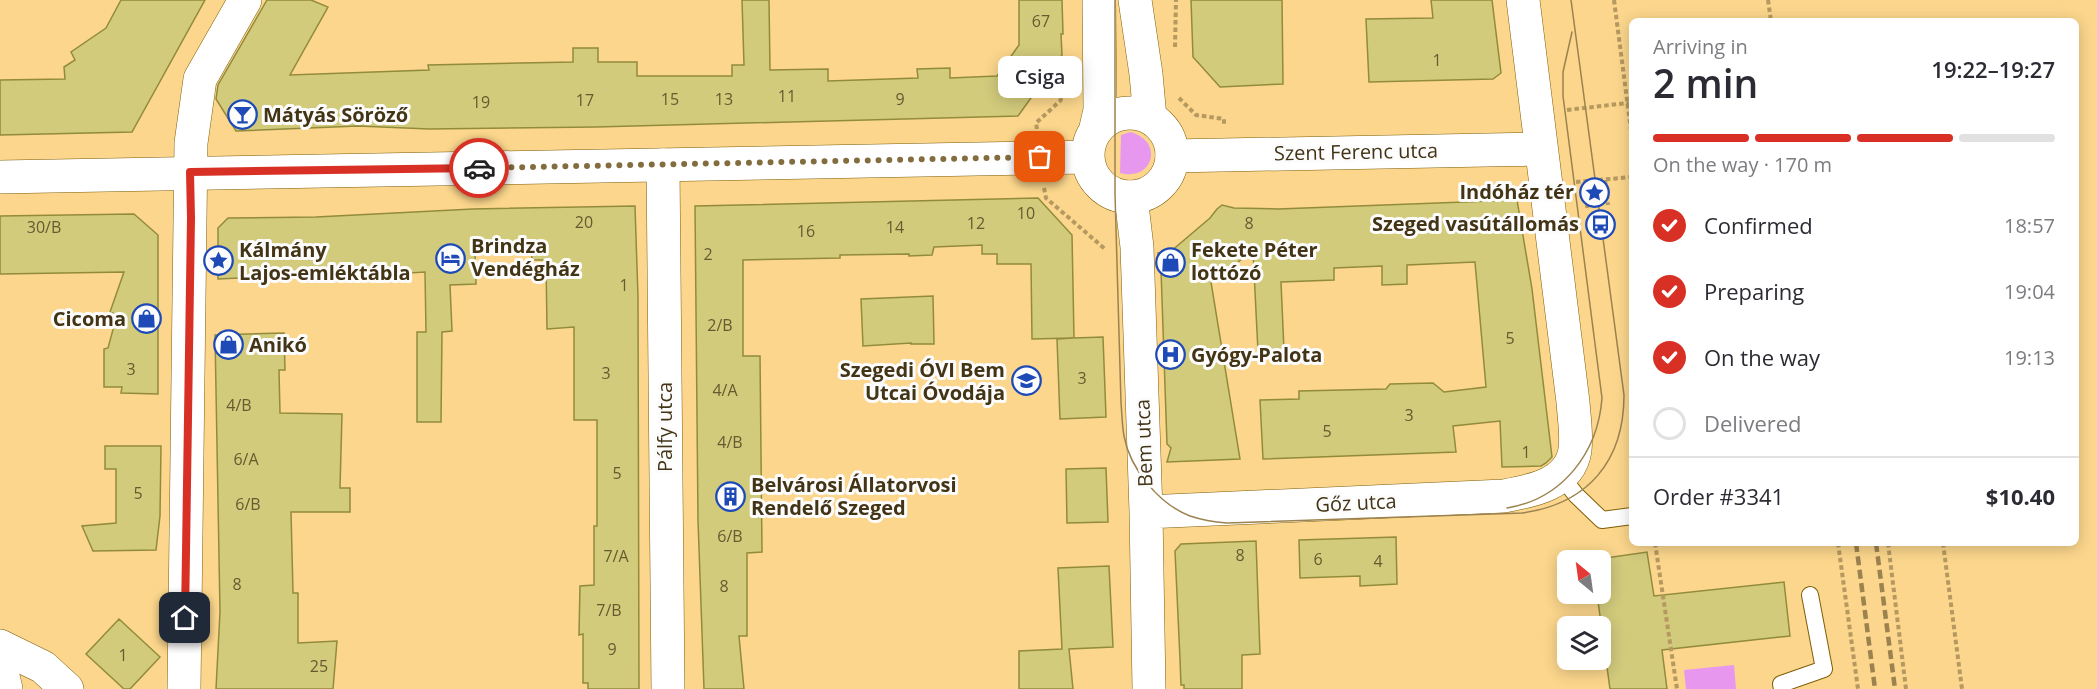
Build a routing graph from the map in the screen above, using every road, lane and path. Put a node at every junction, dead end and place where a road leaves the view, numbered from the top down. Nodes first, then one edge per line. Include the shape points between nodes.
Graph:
1 (245, 0) edge
2 (1099, 0) edge
3 (1135, 0) edge
4 (1176, 0) edge
5 (1523, 0) edge
6 (1614, 0) edge
7 (1768, 0) edge
8 (1771, 18) edge
9 (1175, 53) dead end
10 (1070, 83) dead end
11 (1176, 95) dead end
12 (1627, 103) junction
13 (1629, 107) edge
14 (1564, 110) dead end
15 (1629, 117) edge
16 (1150, 118) junction
17 (1038, 136) dead end
18 (1091, 144) junction
19 (1541, 149) junction
20 (1225, 154) junction
21 (1172, 156) junction
22 (663, 165) junction
23 (190, 172) junction
24 (0, 177) edge
25 (1629, 177) edge
26 (1605, 180) junction
27 (1590, 181) junction
28 (1043, 182) dead end
29 (1573, 183) dead end
30 (1131, 197) junction
31 (1608, 205) dead end
32 (1587, 208) dead end
33 (1106, 249) dead end
34 (1561, 476) junction
35 (1146, 512) junction
36 (1629, 516) edge
37 (1655, 546) edge
38 (1838, 546) edge
39 (1888, 546) edge
40 (1943, 546) edge
41 (1810, 595) dead end
42 (0, 646) edge
43 (0, 663) edge
44 (6, 689) edge
45 (67, 689) edge
46 (184, 689) edge
47 (668, 689) edge
48 (1149, 689) edge
49 (1677, 689) edge
50 (1782, 689) edge
51 (1858, 689) edge
52 (1906, 689) edge
53 (1962, 689) edge

1 - 23 street via 200,79
2 - 18 street via 1100,110
3 - 16 street
4 - 9 path
5 - 19 street
6 - 12 path
7 - 8 path
10 - 17 path via 1060,101 1036,123
11 - 20 path via 1196,115 1224,119
12 - 13 path
12 - 14 path
12 - 15 path
16 - 18 street via 1123,114 1107,120
16 - 21 street via 1166,134
18 - 22 street
18 - 30 street via 1090,168 1095,179 1103,188
19 - 20 street, Szent Ferenc utca
19 - 34 street via 1574,420 1572,462
20 - 21 street, Szent Ferenc utca
21 - 30 street via 1164,180 1144,195
22 - 23 street
22 - 47 street, Pálfy utca
23 - 24 street
23 - 46 street
25 - 26 path
26 - 27 path
26 - 31 path
27 - 29 path
27 - 32 path
28 - 33 path via 1046,198
30 - 35 street, Bem utca via 1137,248
34 - 35 street, Gőz utca via 1537,490 1504,496
34 - 36 lane via 1602,520
35 - 48 street, Bem utca
37 - 49 path
38 - 51 path
39 - 52 path
40 - 53 path
41 - 50 lane via 1824,669 1781,684
42 - 45 street via 43,667
43 - 44 street

